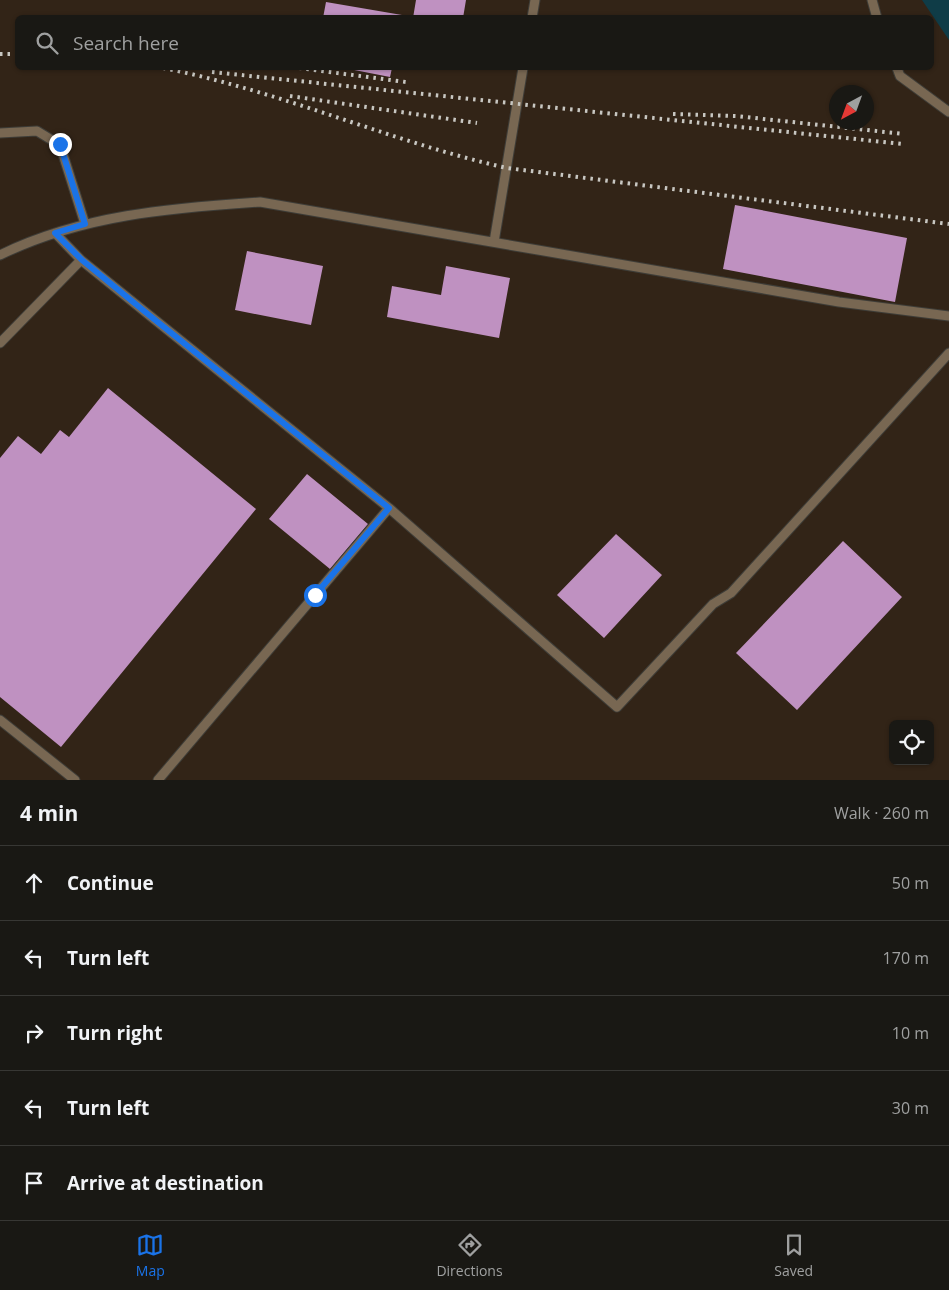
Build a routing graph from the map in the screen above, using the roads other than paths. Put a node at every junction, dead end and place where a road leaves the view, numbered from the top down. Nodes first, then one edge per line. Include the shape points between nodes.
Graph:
1 (535, 0) edge
2 (872, 0) edge
3 (532, 15) edge
4 (876, 15) edge
5 (523, 70) edge
6 (897, 70) edge
7 (949, 112) edge
8 (0, 132) edge
9 (85, 224) junction
10 (55, 233) junction
11 (494, 242) junction
12 (0, 255) edge
13 (82, 260) junction
14 (949, 316) edge
15 (0, 343) edge
16 (949, 353) edge
17 (389, 508) junction
18 (0, 720) edge
19 (75, 780) edge
20 (158, 780) edge

1 - 3 lane
2 - 4 lane
5 - 11 lane
6 - 7 lane via 900,76
8 - 9 lane via 37,131 60,144
9 - 10 lane
9 - 11 lane via 110,217 176,208 260,202
10 - 12 lane via 30,240
10 - 13 lane
11 - 14 lane via 839,302
13 - 15 lane
13 - 17 lane
16 - 17 lane via 731,593 713,604 617,707
17 - 20 lane
18 - 19 lane

